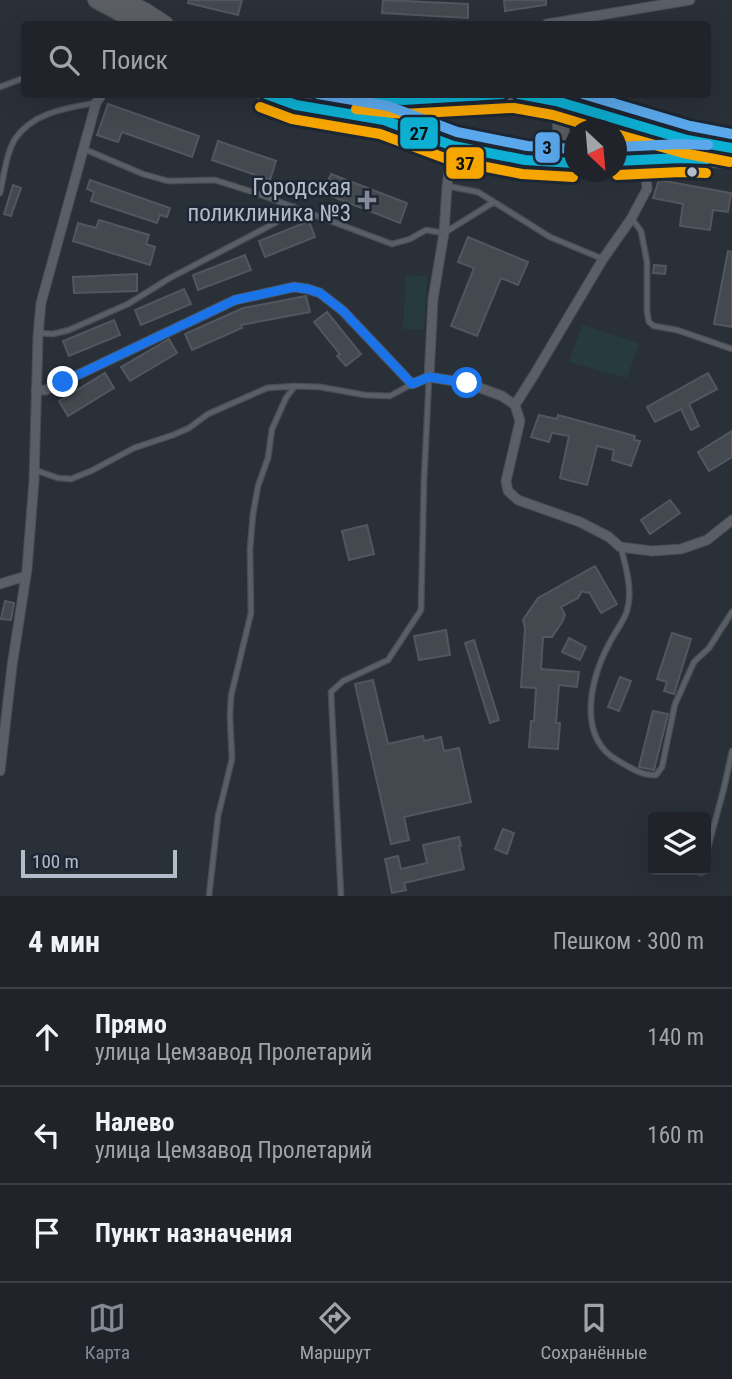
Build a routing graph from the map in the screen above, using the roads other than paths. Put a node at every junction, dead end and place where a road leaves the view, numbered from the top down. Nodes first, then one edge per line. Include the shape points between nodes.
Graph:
1 (96, 0) edge
2 (123, 0) edge
3 (690, 0) edge
4 (142, 12) edge
5 (159, 21) edge
6 (565, 21) edge
7 (21, 79) edge
8 (0, 87) edge
9 (275, 98) edge
10 (386, 98) edge
11 (440, 98) edge
12 (538, 98) edge
13 (99, 99) edge
14 (556, 101) junction
15 (453, 146) junction
16 (732, 148) edge
17 (84, 149) junction
18 (537, 160) junction
19 (732, 160) edge
20 (627, 161) edge
21 (645, 161) junction
22 (564, 162) edge
23 (447, 186) junction
24 (0, 193) edge
25 (494, 202) junction
26 (294, 207) junction
27 (631, 219) junction
28 (444, 233) junction
29 (603, 259) junction
30 (38, 332) junction
31 (732, 349) edge
32 (429, 377) junction
33 (412, 384) junction
34 (295, 386) junction
35 (36, 390) junction
36 (515, 405) junction
37 (34, 470) junction
38 (731, 521) edge
39 (620, 547) junction
40 (26, 576) junction
41 (0, 584) edge
42 (732, 612) edge
43 (732, 751) edge
44 (0, 771) edge
45 (711, 836) edge
46 (209, 896) edge
47 (341, 896) edge

1 - 4 highway
2 - 4 highway
3 - 6 street
4 - 5 highway
7 - 8 lane
9 - 15 highway via 384,120
10 - 11 highway
12 - 14 highway
13 - 17 street
13 - 24 lane via 55,111 34,121 16,138
14 - 16 highway via 687,140
14 - 18 highway via 562,128 558,141 552,152
15 - 18 highway
15 - 23 street
17 - 26 lane via 167,181 215,180
17 - 30 street via 41,303
18 - 22 highway
19 - 21 highway
20 - 21 highway
21 - 27 street via 647,189
23 - 25 lane via 478,192
23 - 28 street
25 - 28 lane
25 - 29 lane via 550,237
26 - 28 lane via 392,244 426,230
26 - 30 lane via 275,223 128,303 69,330
27 - 29 street
27 - 31 lane via 641,232 647,261 649,321
28 - 32 street via 433,299
29 - 36 street
30 - 35 street
32 - 33 street
32 - 36 street via 467,383
32 - 47 lane via 421,610 388,660 331,691
33 - 34 lane via 390,396
33 - 35 street via 343,311 320,293 294,287 235,300 46,390
34 - 37 lane via 259,391 189,428 71,479
34 - 46 lane via 272,429 253,514 251,613 231,696 232,759 218,816
35 - 37 street
36 - 39 street via 520,421 506,481 508,491 518,500 580,522
37 - 40 street
38 - 39 street via 707,540 681,549
39 - 42 lane via 629,587 627,611 593,684 591,706 600,746 622,763 647,775 656,775 662,768 675,704 694,662
40 - 41 street
40 - 44 street
43 - 45 lane

